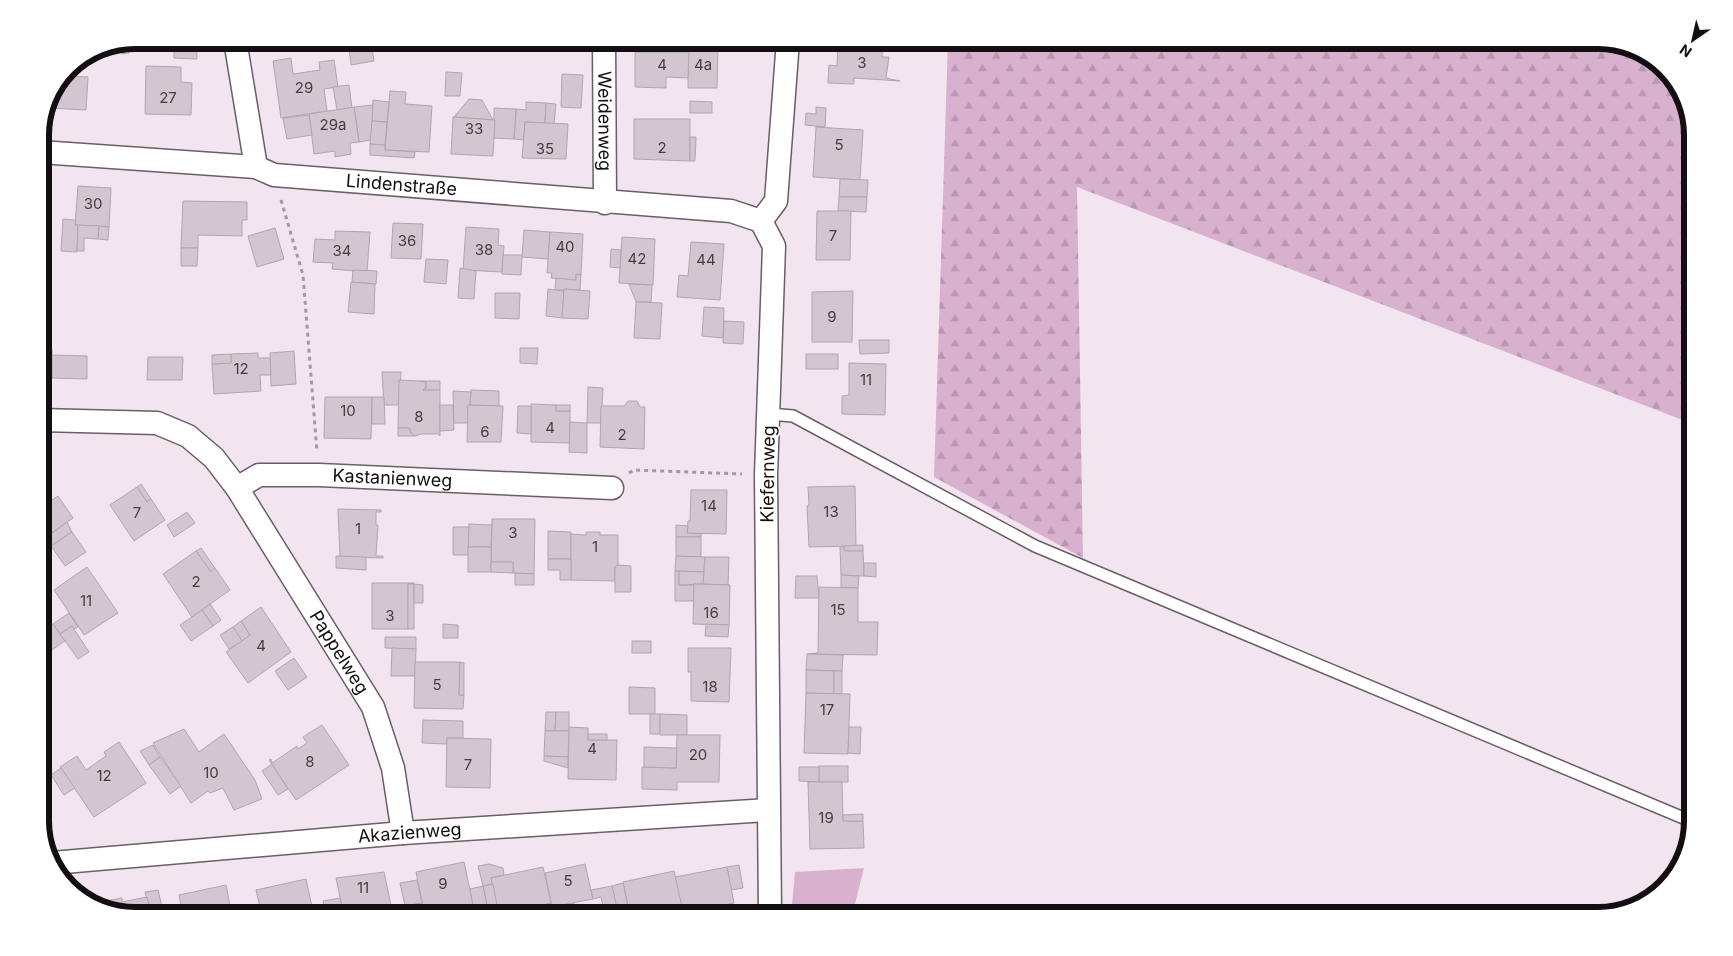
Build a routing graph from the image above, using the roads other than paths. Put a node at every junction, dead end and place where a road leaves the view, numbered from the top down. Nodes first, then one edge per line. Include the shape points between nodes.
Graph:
1 (237, 49) edge
2 (604, 49) edge
3 (787, 49) edge
4 (49, 153) edge
5 (265, 171) junction
6 (604, 203) junction
7 (761, 221) junction
8 (769, 414) junction
9 (49, 420) edge
10 (237, 488) junction
11 (612, 488) road end
12 (768, 810) junction
13 (1684, 818) edge
14 (403, 833) junction
15 (60, 862) edge
16 (770, 907) edge

1 - 5 street
2 - 6 street, Weidenweg
3 - 7 street via 776,201
4 - 5 street, Lindenstraße
5 - 6 street, Lindenstraße
6 - 7 street, Lindenstraße via 731,211
7 - 8 street, Kiefernweg via 774,246
8 - 12 street, Kiefernweg via 766,475
8 - 13 lane via 793,416 1035,546
9 - 10 street via 157,423 188,436 214,458
10 - 11 street, Kastanienweg via 259,475
10 - 14 street, Pappelweg via 373,707 393,768
12 - 14 street, Akazienweg
12 - 16 street, Kiefernweg
14 - 15 street, Akazienweg

